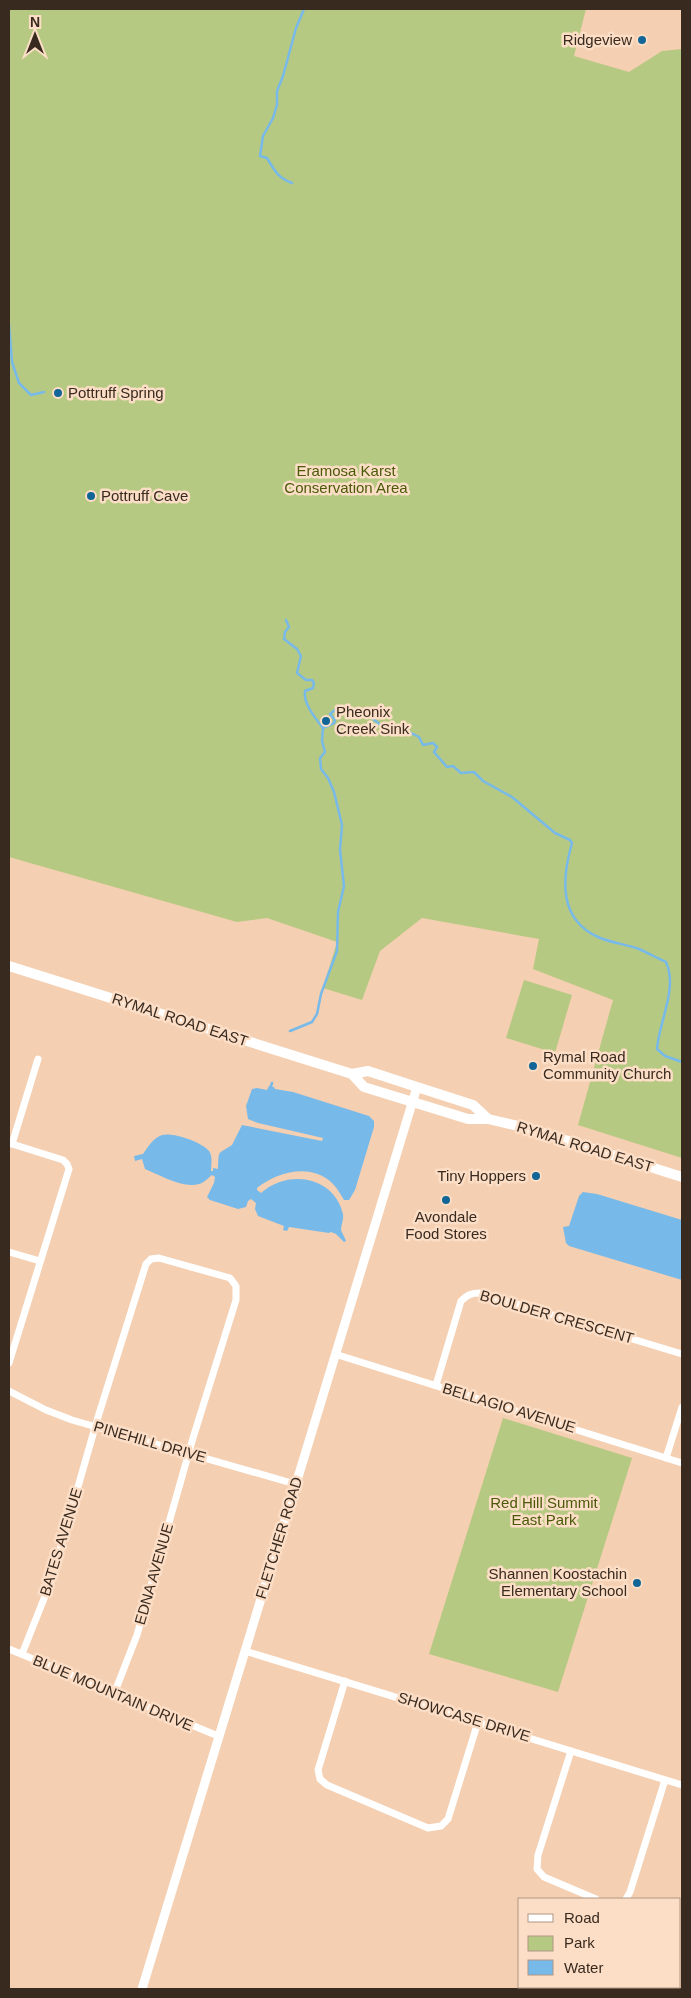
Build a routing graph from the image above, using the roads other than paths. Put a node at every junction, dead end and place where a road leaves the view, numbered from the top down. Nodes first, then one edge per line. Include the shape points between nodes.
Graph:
1 (9, 966) edge
2 (38, 1059) dead end
3 (352, 1074) junction
4 (417, 1087) junction
5 (413, 1102) junction
6 (488, 1119) junction
7 (10, 1144) edge
8 (682, 1177) edge
9 (9, 1252) edge
10 (40, 1262) junction
11 (335, 1354) junction
12 (682, 1354) edge
13 (9, 1364) edge
14 (436, 1385) junction
15 (9, 1392) edge
16 (682, 1407) edge
17 (95, 1427) junction
18 (188, 1453) junction
19 (666, 1458) junction
20 (682, 1463) edge
21 (295, 1484) junction
22 (9, 1649) edge
23 (245, 1651) junction
24 (22, 1654) junction
25 (345, 1680) junction
26 (114, 1694) junction
27 (478, 1722) junction
28 (218, 1736) junction
29 (571, 1751) junction
30 (666, 1780) junction
31 (682, 1785) edge
32 (594, 1898) edge
33 (627, 1898) edge
34 (142, 1989) edge

1 - 3 main road, RYMAL ROAD EAST
2 - 7 street
3 - 4 main road, RYMAL ROAD EAST via 368,1071
3 - 5 main road, RYMAL ROAD EAST via 364,1087
4 - 5 street, FLETCHER ROAD
4 - 6 main road, RYMAL ROAD EAST via 473,1105
5 - 6 main road, RYMAL ROAD EAST via 468,1119
5 - 11 street, FLETCHER ROAD
6 - 8 main road, RYMAL ROAD EAST via 527,1128
7 - 10 street via 63,1160 69,1168
9 - 10 street
10 - 13 street
11 - 14 street, BELLAGIO AVENUE
11 - 21 street, FLETCHER ROAD
12 - 14 street, BOULDER CRESCENT via 473,1293 461,1301
14 - 19 street, BELLAGIO AVENUE
15 - 17 street, PINEHILL DRIVE
16 - 19 street
17 - 18 street, PINEHILL DRIVE
17 - 18 street, BATES AVENUE via 144,1268 151,1259 164,1259 230,1278 237,1292
17 - 24 street, BATES AVENUE via 51,1581
18 - 21 street, PINEHILL DRIVE
18 - 26 street, EDNA AVENUE via 137,1635
19 - 20 street, BELLAGIO AVENUE
21 - 23 street, FLETCHER ROAD
22 - 24 street, BLUE MOUNTAIN DRIVE
23 - 25 street, SHOWCASE DRIVE
23 - 28 street, FLETCHER ROAD
24 - 26 street, BLUE MOUNTAIN DRIVE
25 - 27 street, SHOWCASE DRIVE
25 - 27 street via 318,1770 320,1780 428,1828 441,1826 448,1818
26 - 28 street, BLUE MOUNTAIN DRIVE
27 - 29 street, SHOWCASE DRIVE
28 - 34 street, FLETCHER ROAD
29 - 30 street, SHOWCASE DRIVE
29 - 32 street via 538,1855 537,1869 544,1877
30 - 31 street, SHOWCASE DRIVE
30 - 33 street

